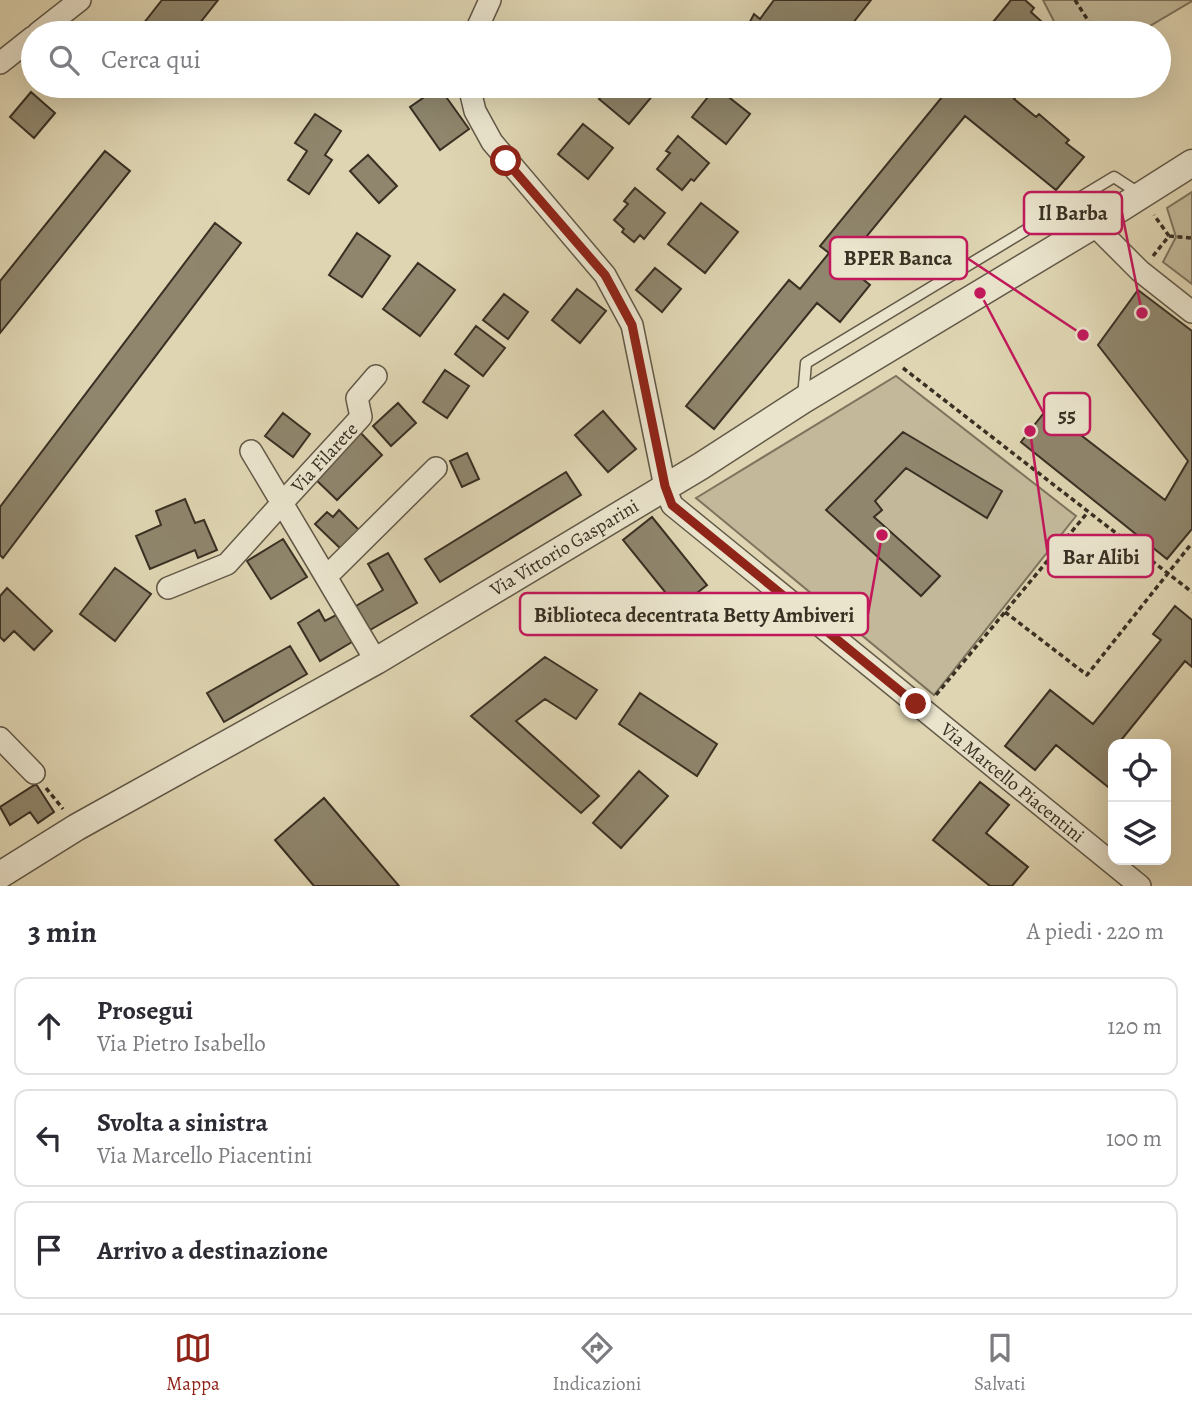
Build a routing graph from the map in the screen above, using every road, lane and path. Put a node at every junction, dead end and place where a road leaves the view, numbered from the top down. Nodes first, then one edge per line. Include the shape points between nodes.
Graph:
1 (79, 0) edge
2 (489, 0) edge
3 (1075, 0) edge
4 (53, 21) edge
5 (480, 21) edge
6 (1088, 21) edge
7 (21, 46) edge
8 (0, 63) edge
9 (472, 98) edge
10 (1192, 163) edge
11 (1146, 202) junction
12 (1094, 225) junction
13 (1169, 236) junction
14 (1192, 238) edge
15 (1140, 271) junction
16 (1192, 312) edge
17 (899, 365) dead end
18 (376, 376) dead end
19 (803, 400) junction
20 (251, 451) dead end
21 (436, 468) dead end
22 (665, 486) junction
23 (282, 502) junction
24 (1088, 512) junction
25 (1192, 544) edge
26 (1168, 573) junction
27 (326, 577) junction
28 (168, 589) dead end
29 (1192, 592) edge
30 (1005, 612) junction
31 (376, 661) junction
32 (923, 710) junction
33 (0, 738) edge
34 (34, 773) joint
35 (77, 827) junction
36 (0, 875) edge
37 (1140, 886) edge

1 - 4 street
2 - 5 street
3 - 6 path
7 - 8 street
9 - 22 street via 492,142 605,275 632,325
10 - 11 street, Via Vittorio Gasparini
11 - 12 street, Via Vittorio Gasparini
11 - 13 path
11 - 19 lane via 1114,177 806,363
12 - 15 street
12 - 19 street, Via Vittorio Gasparini
13 - 14 path
13 - 15 path
15 - 16 street
17 - 24 path
18 - 23 street, Via Filarete via 357,398 361,417
19 - 22 street, Via Vittorio Gasparini
20 - 23 street, Via Filarete
21 - 27 street
22 - 31 street, Via Vittorio Gasparini
22 - 32 street, Via Marcello Piacentini via 672,505
23 - 27 street, Via Filarete
23 - 28 street, Via Filarete via 227,564
24 - 26 path
24 - 30 path
25 - 26 path
26 - 29 path
26 - 30 path via 1087,675
27 - 31 street, Via Filarete
30 - 32 path
31 - 35 street, Via Vittorio Gasparini
32 - 37 street, Via Marcello Piacentini
33 - 34 street
34 - 35 path
35 - 36 street, Via Vittorio Gasparini

